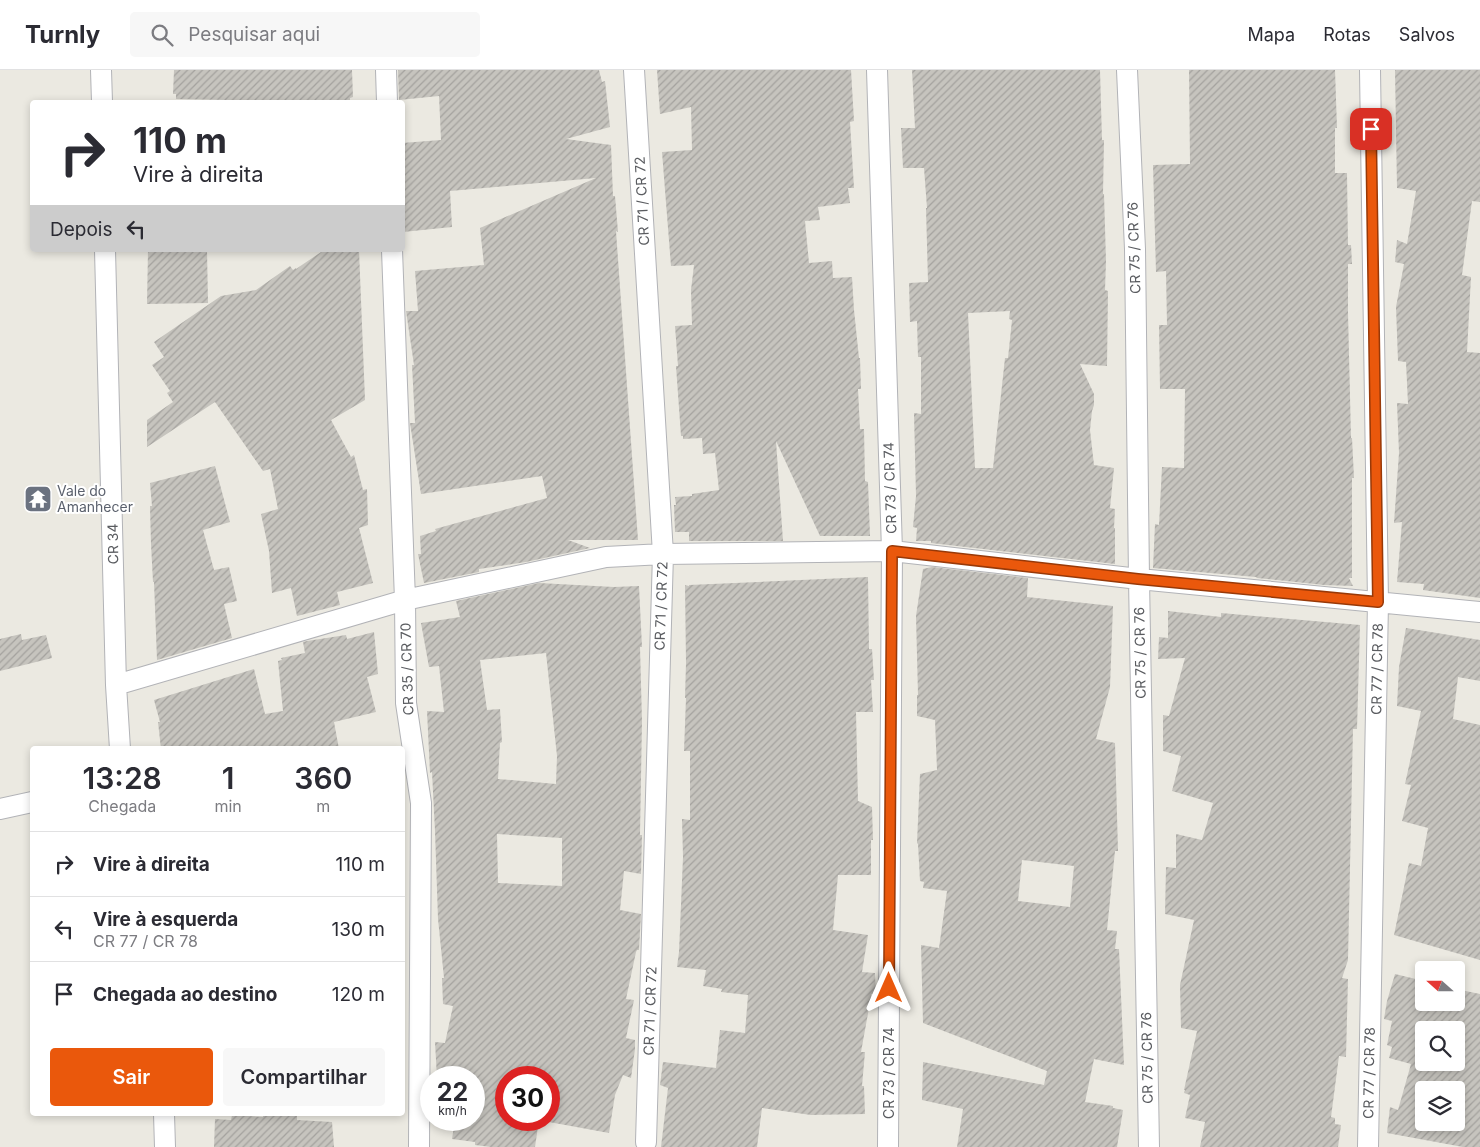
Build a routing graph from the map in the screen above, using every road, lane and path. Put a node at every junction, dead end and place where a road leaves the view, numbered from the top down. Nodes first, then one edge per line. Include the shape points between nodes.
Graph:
1 (101, 70) edge
2 (386, 70) edge
3 (634, 70) edge
4 (877, 70) edge
5 (1127, 70) edge
6 (1370, 70) edge
7 (102, 100) edge
8 (387, 100) edge
9 (105, 252) edge
10 (392, 252) edge
11 (892, 551) junction
12 (663, 554) junction
13 (1138, 579) junction
14 (405, 600) junction
15 (1378, 602) junction
16 (1480, 612) edge
17 (116, 685) junction
18 (120, 746) edge
19 (30, 802) edge
20 (0, 808) edge
21 (164, 1116) edge
22 (646, 1142) dead end
23 (166, 1147) edge
24 (419, 1147) edge
25 (888, 1147) edge
26 (1149, 1147) edge
27 (1368, 1147) edge

1 - 7 street
2 - 8 street
3 - 12 street, CR 71 / CR 72
4 - 11 street, CR 73 / CR 74
5 - 13 street, CR 75 / CR 76 via 1135,249
6 - 15 street, CR 77 / CR 78
9 - 17 street, CR 34
10 - 14 street, CR 35 / CR 70
11 - 12 street
11 - 13 street
11 - 25 street, CR 73 / CR 74
12 - 14 street via 606,558
12 - 22 street, CR 71 / CR 72
13 - 15 street
13 - 26 street, CR 75 / CR 76
14 - 17 street
14 - 24 street, CR 35 / CR 70 via 406,703 421,803
15 - 16 street
15 - 27 street, CR 77 / CR 78
17 - 18 street, CR 34
19 - 20 street
21 - 23 street

